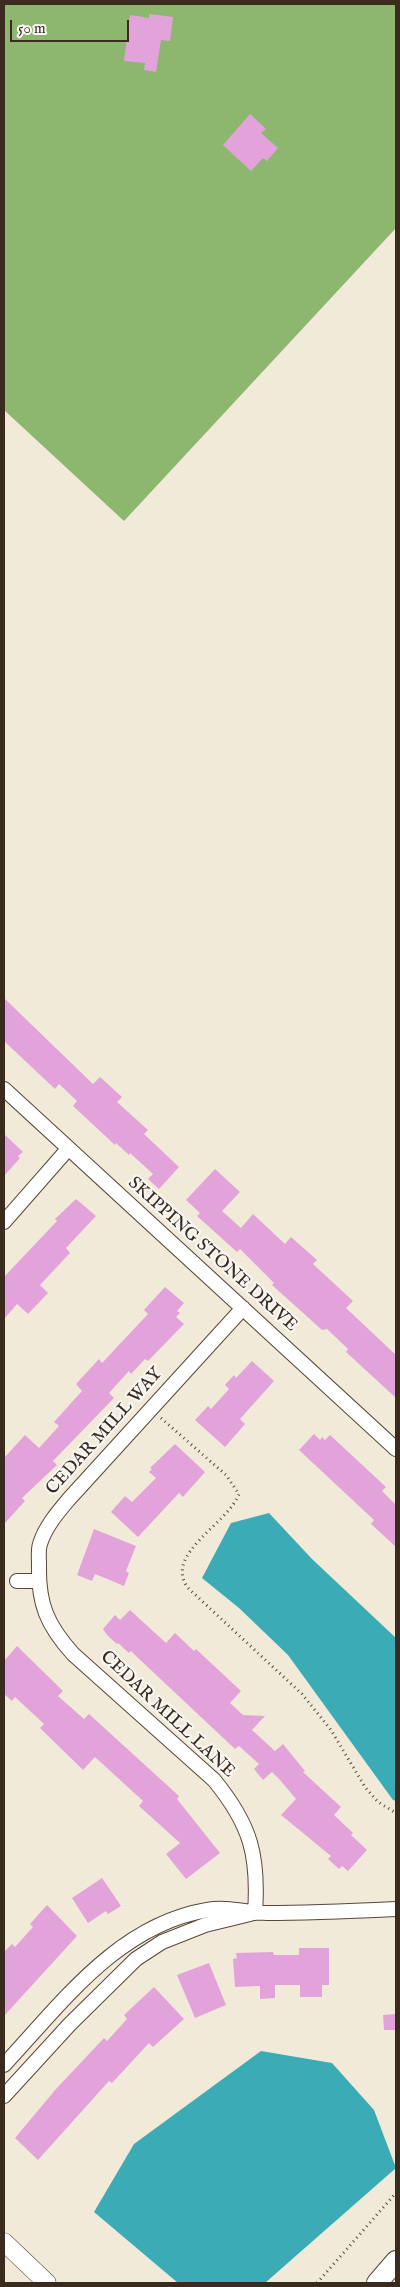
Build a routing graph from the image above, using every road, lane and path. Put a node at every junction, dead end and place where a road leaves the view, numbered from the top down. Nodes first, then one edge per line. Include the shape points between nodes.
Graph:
1 (4, 1089) edge
2 (68, 1149) junction
3 (4, 1222) edge
4 (243, 1308) junction
5 (151, 1409) junction
6 (396, 1449) edge
7 (17, 1581) dead end
8 (38, 1581) junction
9 (396, 1813) edge
10 (396, 1909) edge
11 (255, 1913) junction
12 (4, 2065) edge
13 (19, 2079) junction
14 (4, 2096) edge
15 (396, 2193) edge
16 (4, 2242) edge
17 (396, 2261) edge
18 (46, 2283) edge
19 (317, 2283) edge
20 (377, 2283) edge

1 - 2 street, SKIPPING STONE DRIVE
2 - 3 street
2 - 4 street, SKIPPING STONE DRIVE
4 - 5 street, CEDAR MILL WAY
4 - 6 street, SKIPPING STONE DRIVE
5 - 8 street, CEDAR MILL WAY via 52,1520 40,1545
5 - 9 path via 226,1476 239,1494 229,1511 184,1557 180,1572 182,1580 302,1694 331,1730 365,1787 378,1802
7 - 8 street
8 - 11 street, CEDAR MILL LANE via 45,1615 55,1633 74,1654 214,1780 230,1799 252,1846 257,1881
10 - 11 street
11 - 12 street via 229,1908 207,1910 163,1922 134,1938 102,1962
11 - 13 street via 206,1925 162,1942 136,1959
12 - 13 street
13 - 14 street
15 - 19 path
16 - 18 street
17 - 20 main road

